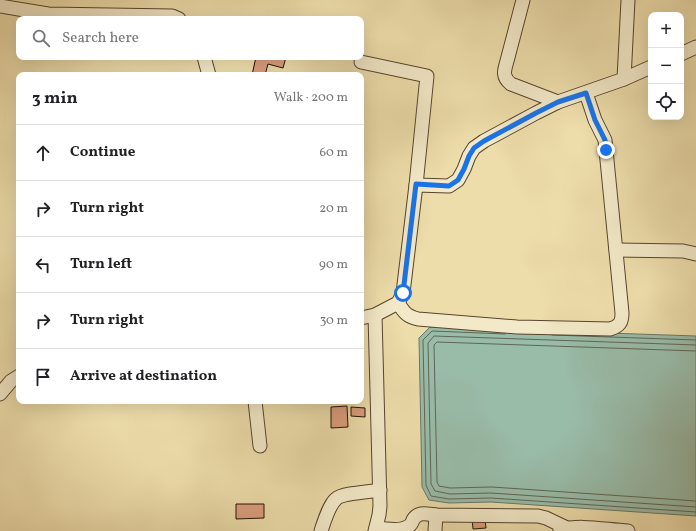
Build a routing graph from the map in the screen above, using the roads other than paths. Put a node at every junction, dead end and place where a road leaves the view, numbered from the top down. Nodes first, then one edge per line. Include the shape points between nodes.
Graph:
1 (523, 0) edge
2 (628, 0) edge
3 (0, 6) edge
4 (172, 16) edge
5 (696, 47) edge
6 (684, 53) edge
7 (205, 60) edge
8 (362, 62) dead end
9 (648, 68) edge
10 (208, 72) edge
11 (624, 79) junction
12 (586, 93) junction
13 (558, 102) junction
14 (416, 184) junction
15 (616, 250) junction
16 (696, 254) edge
17 (398, 303) junction
18 (375, 315) junction
19 (364, 317) edge
20 (16, 378) edge
21 (0, 394) edge
22 (254, 404) edge
23 (260, 446) dead end
24 (380, 490) junction
25 (436, 515) junction
26 (561, 529) edge
27 (580, 529) edge
28 (375, 530) edge
29 (321, 531) edge
30 (435, 531) edge
31 (628, 531) edge

1 - 13 street via 504,76 511,84
2 - 11 street
3 - 4 street via 48,14
5 - 6 street
7 - 10 street
8 - 14 street via 427,76
9 - 11 street
11 - 12 street
12 - 13 street
12 - 15 street via 605,140
13 - 14 street via 474,148 458,180 449,186
14 - 17 street via 403,293
15 - 16 street via 683,251
15 - 17 street via 622,319 616,328 517,327 418,319 410,317
17 - 18 street
18 - 19 street
18 - 24 street
20 - 21 street
22 - 23 street
24 - 28 street via 379,515
24 - 29 street via 336,498
25 - 26 street via 538,516 546,518
25 - 28 street via 418,514 406,528
25 - 30 street
26 - 27 street
27 - 31 street

